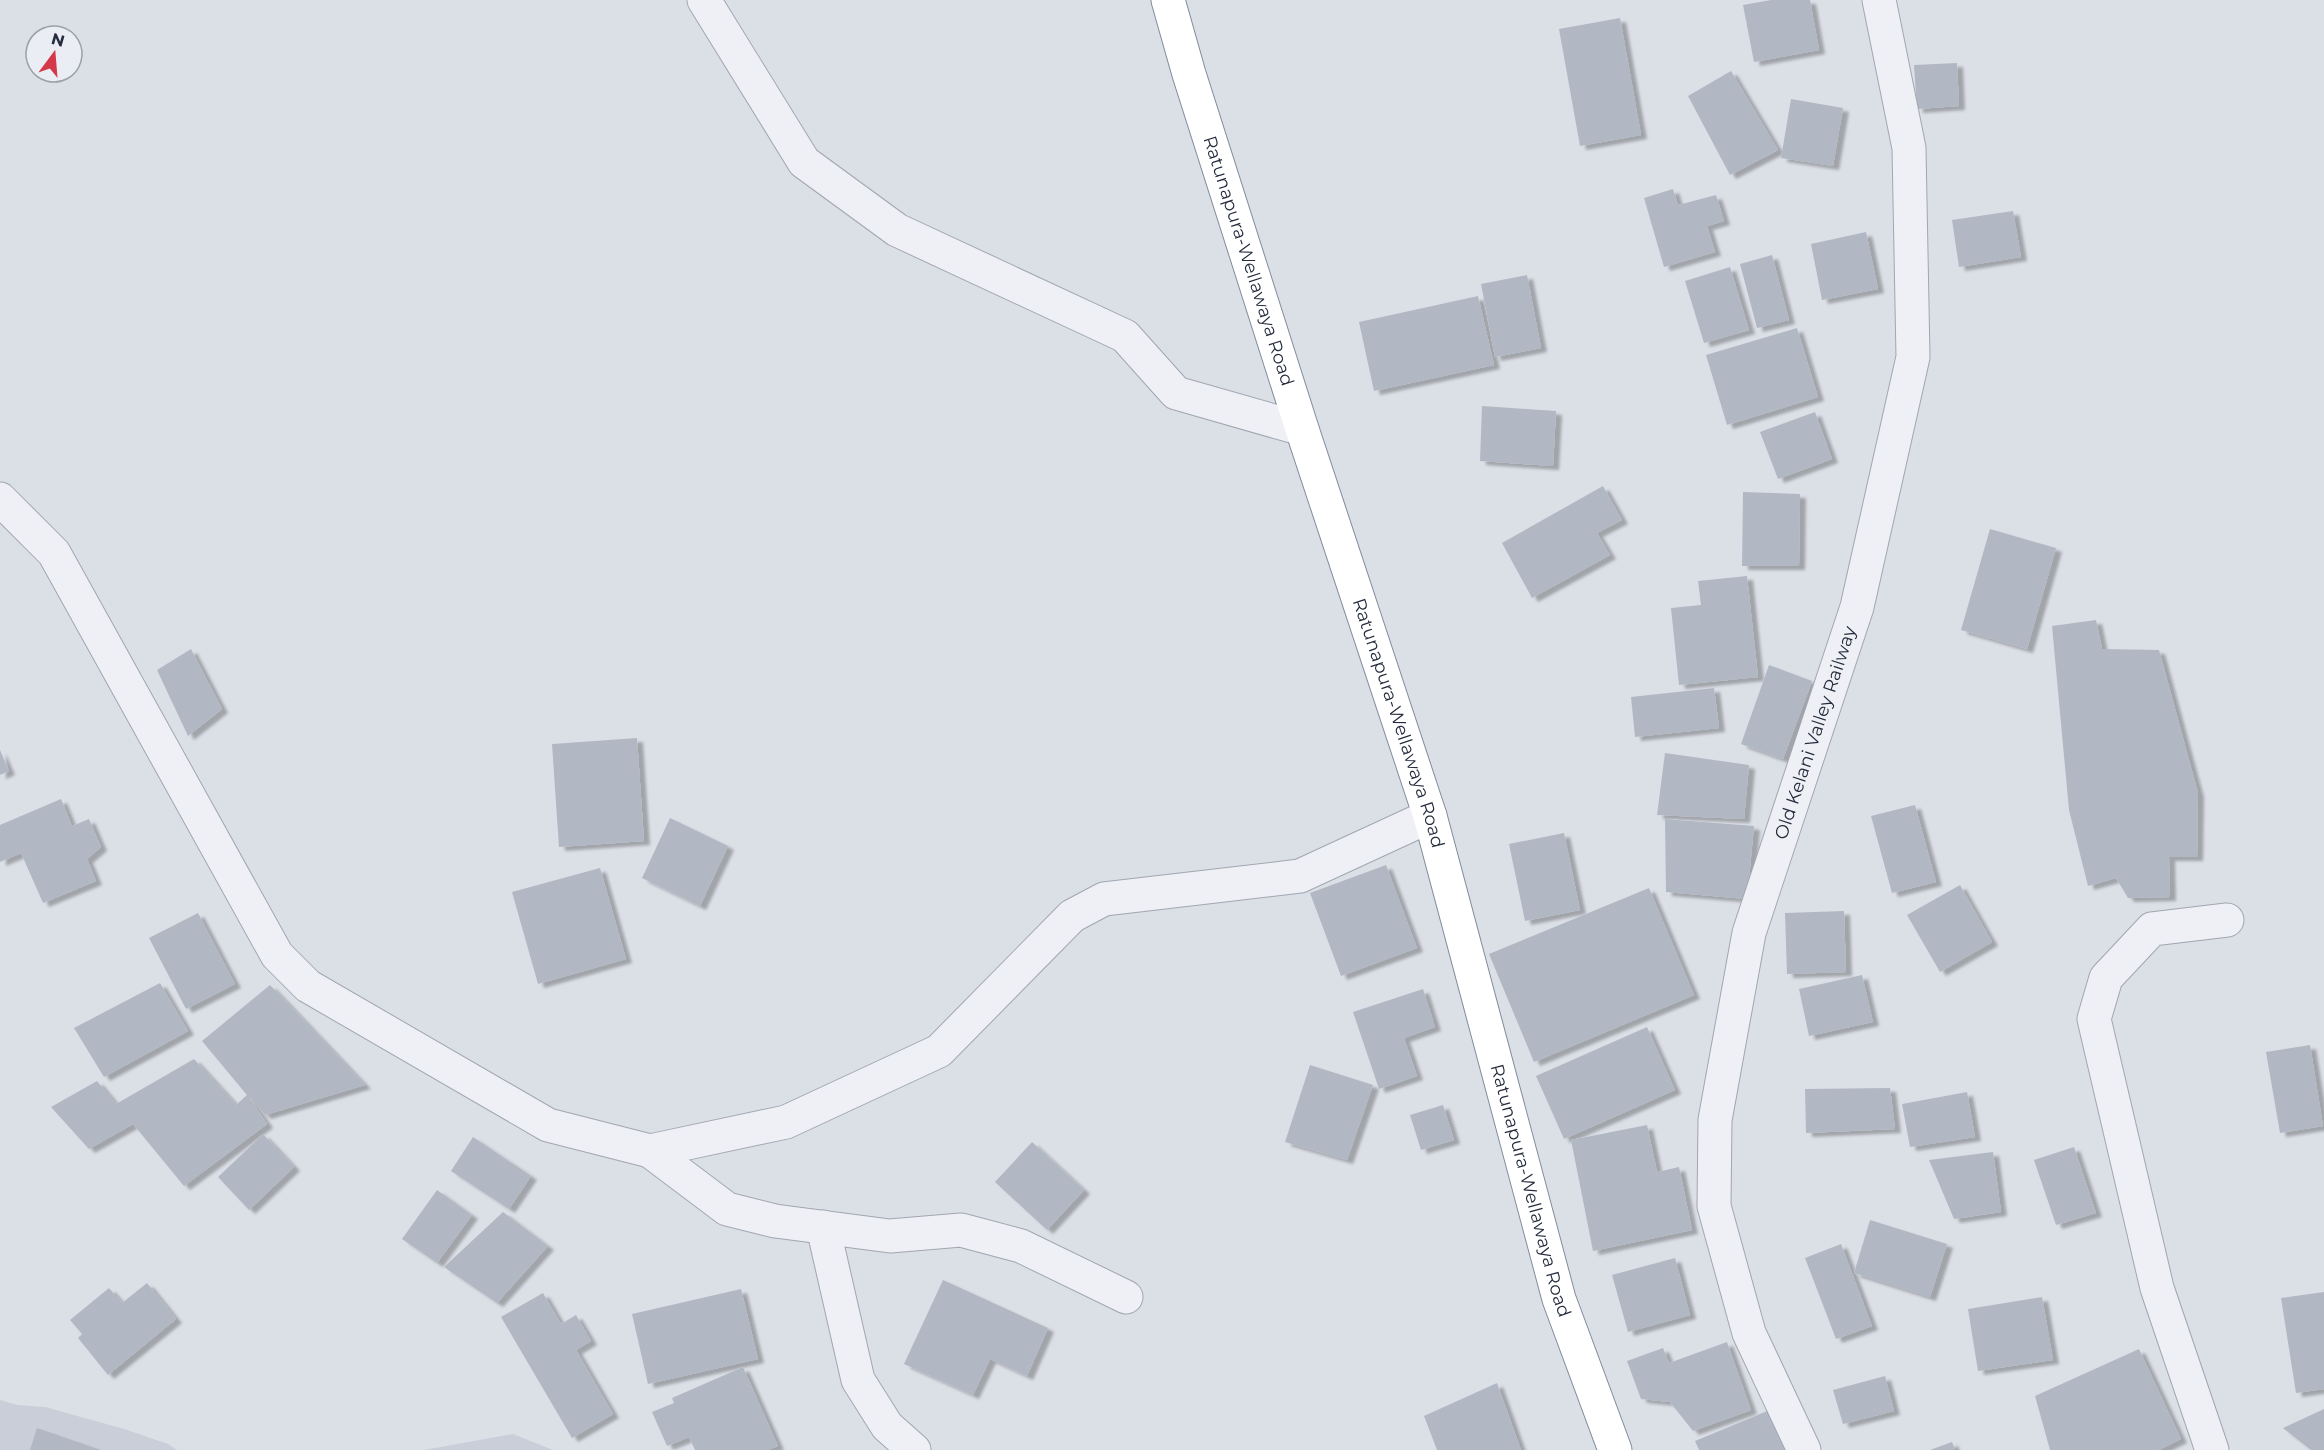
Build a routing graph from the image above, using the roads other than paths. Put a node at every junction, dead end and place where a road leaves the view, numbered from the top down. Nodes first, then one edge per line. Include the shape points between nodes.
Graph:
1 (704, 0) edge
2 (1168, 0) edge
3 (1879, 0) edge
4 (1302, 429) junction
5 (0, 500) edge
6 (1430, 816) junction
7 (2227, 920) dead end
8 (650, 1151) junction
9 (823, 1227) junction
10 (1126, 1297) dead end
11 (914, 1450) edge
12 (1615, 1450) edge
13 (1804, 1450) edge
14 (2212, 1450) edge

1 - 4 street via 804,162 897,230 1125,336 1176,393
2 - 4 highway, Ratunapura-Wellawaya Road
3 - 13 street, Old Kelani Valley Railway via 1909,148 1913,357 1857,607 1749,933 1715,1120 1714,1206 1749,1334
4 - 6 highway, Ratunapura-Wellawaya Road
5 - 8 street via 54,553 277,955 308,986 548,1125
6 - 8 street via 1300,876 1104,899 1072,916 939,1051 786,1122
6 - 12 highway, Ratunapura-Wellawaya Road via 1559,1299
7 - 14 street via 2152,929 2106,978 2094,1018 2157,1288
8 - 9 street via 727,1209
9 - 10 street via 890,1236 961,1230 1020,1246
9 - 11 street via 858,1380 887,1426

